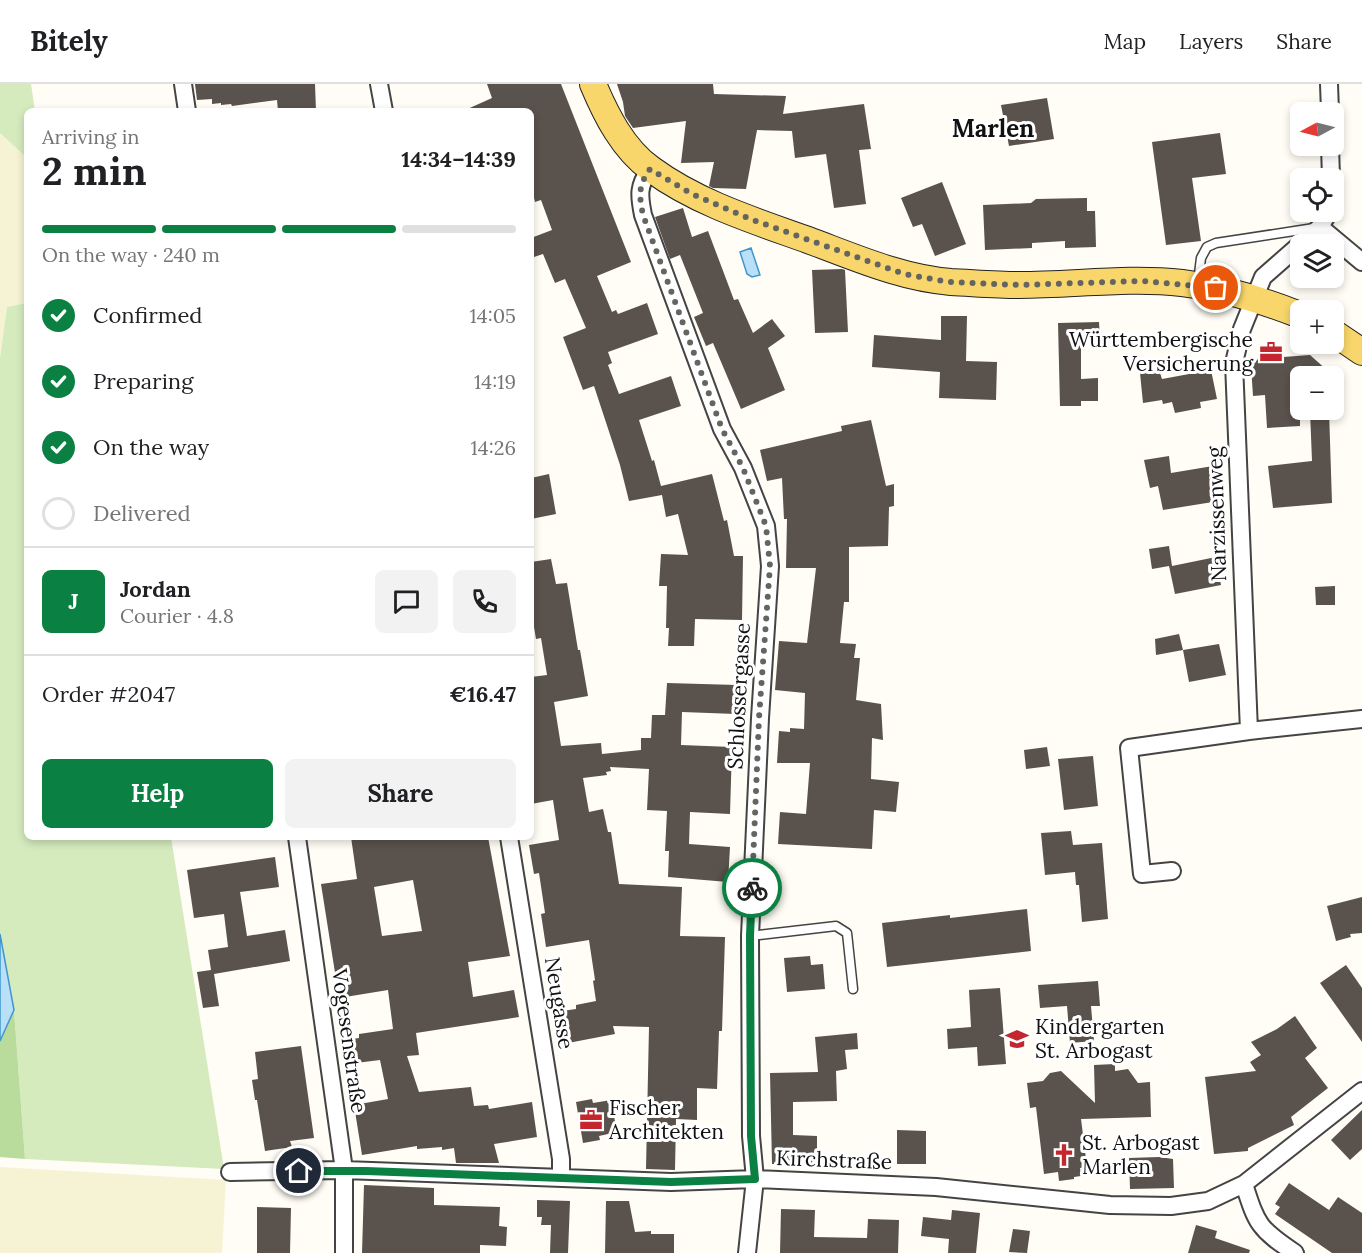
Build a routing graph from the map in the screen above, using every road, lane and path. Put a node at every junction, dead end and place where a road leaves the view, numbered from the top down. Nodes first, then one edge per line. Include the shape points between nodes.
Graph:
1 (183, 84) edge
2 (379, 84) edge
3 (593, 84) edge
4 (1329, 84) edge
5 (1330, 102) edge
6 (187, 108) edge
7 (383, 108) edge
8 (650, 169) junction
9 (1323, 222) edge
10 (1320, 227) junction
11 (1362, 262) edge
12 (1198, 286) junction
13 (1253, 298) junction
14 (1290, 311) edge
15 (1344, 340) edge
16 (1362, 352) edge
17 (1362, 718) edge
18 (1249, 731) junction
19 (297, 840) edge
20 (509, 840) edge
21 (1172, 871) dead end
22 (750, 936) junction
23 (852, 989) dead end
24 (1362, 1091) edge
25 (344, 1170) junction
26 (230, 1172) dead end
27 (561, 1177) junction
28 (755, 1179) junction
29 (1244, 1184) junction
30 (344, 1253) edge
31 (747, 1253) edge
32 (1295, 1253) edge

1 - 6 street
2 - 7 street
3 - 8 main road via 617,132
4 - 5 street
8 - 12 main road via 692,194 753,220 904,274 949,282 1019,285 1143,281
8 - 22 street, Schlossergasse via 641,182 643,215 722,429 743,468 766,526 770,566
9 - 10 street, Narzissenweg
10 - 11 street
10 - 12 lane via 1206,247
10 - 13 street, Narzissenweg via 1263,277
12 - 13 main road
13 - 14 main road
13 - 18 street, Narzissenweg via 1234,363
15 - 16 main road
17 - 18 street
18 - 21 street via 1129,748 1142,874
19 - 25 street, Vogesenstraße
20 - 27 street, Neugasse
22 - 23 lane via 836,926 847,933
22 - 28 street, Schlossergasse via 751,1136
24 - 29 street, Kirchstraße
25 - 26 street, Kirchstraße
25 - 27 street, Kirchstraße
25 - 30 street, Vogesenstraße
27 - 28 street, Kirchstraße via 671,1182
28 - 29 street, Kirchstraße via 936,1187 1110,1205 1171,1206 1208,1201
28 - 31 street, Schlossergasse
29 - 32 street via 1253,1214 1266,1233

